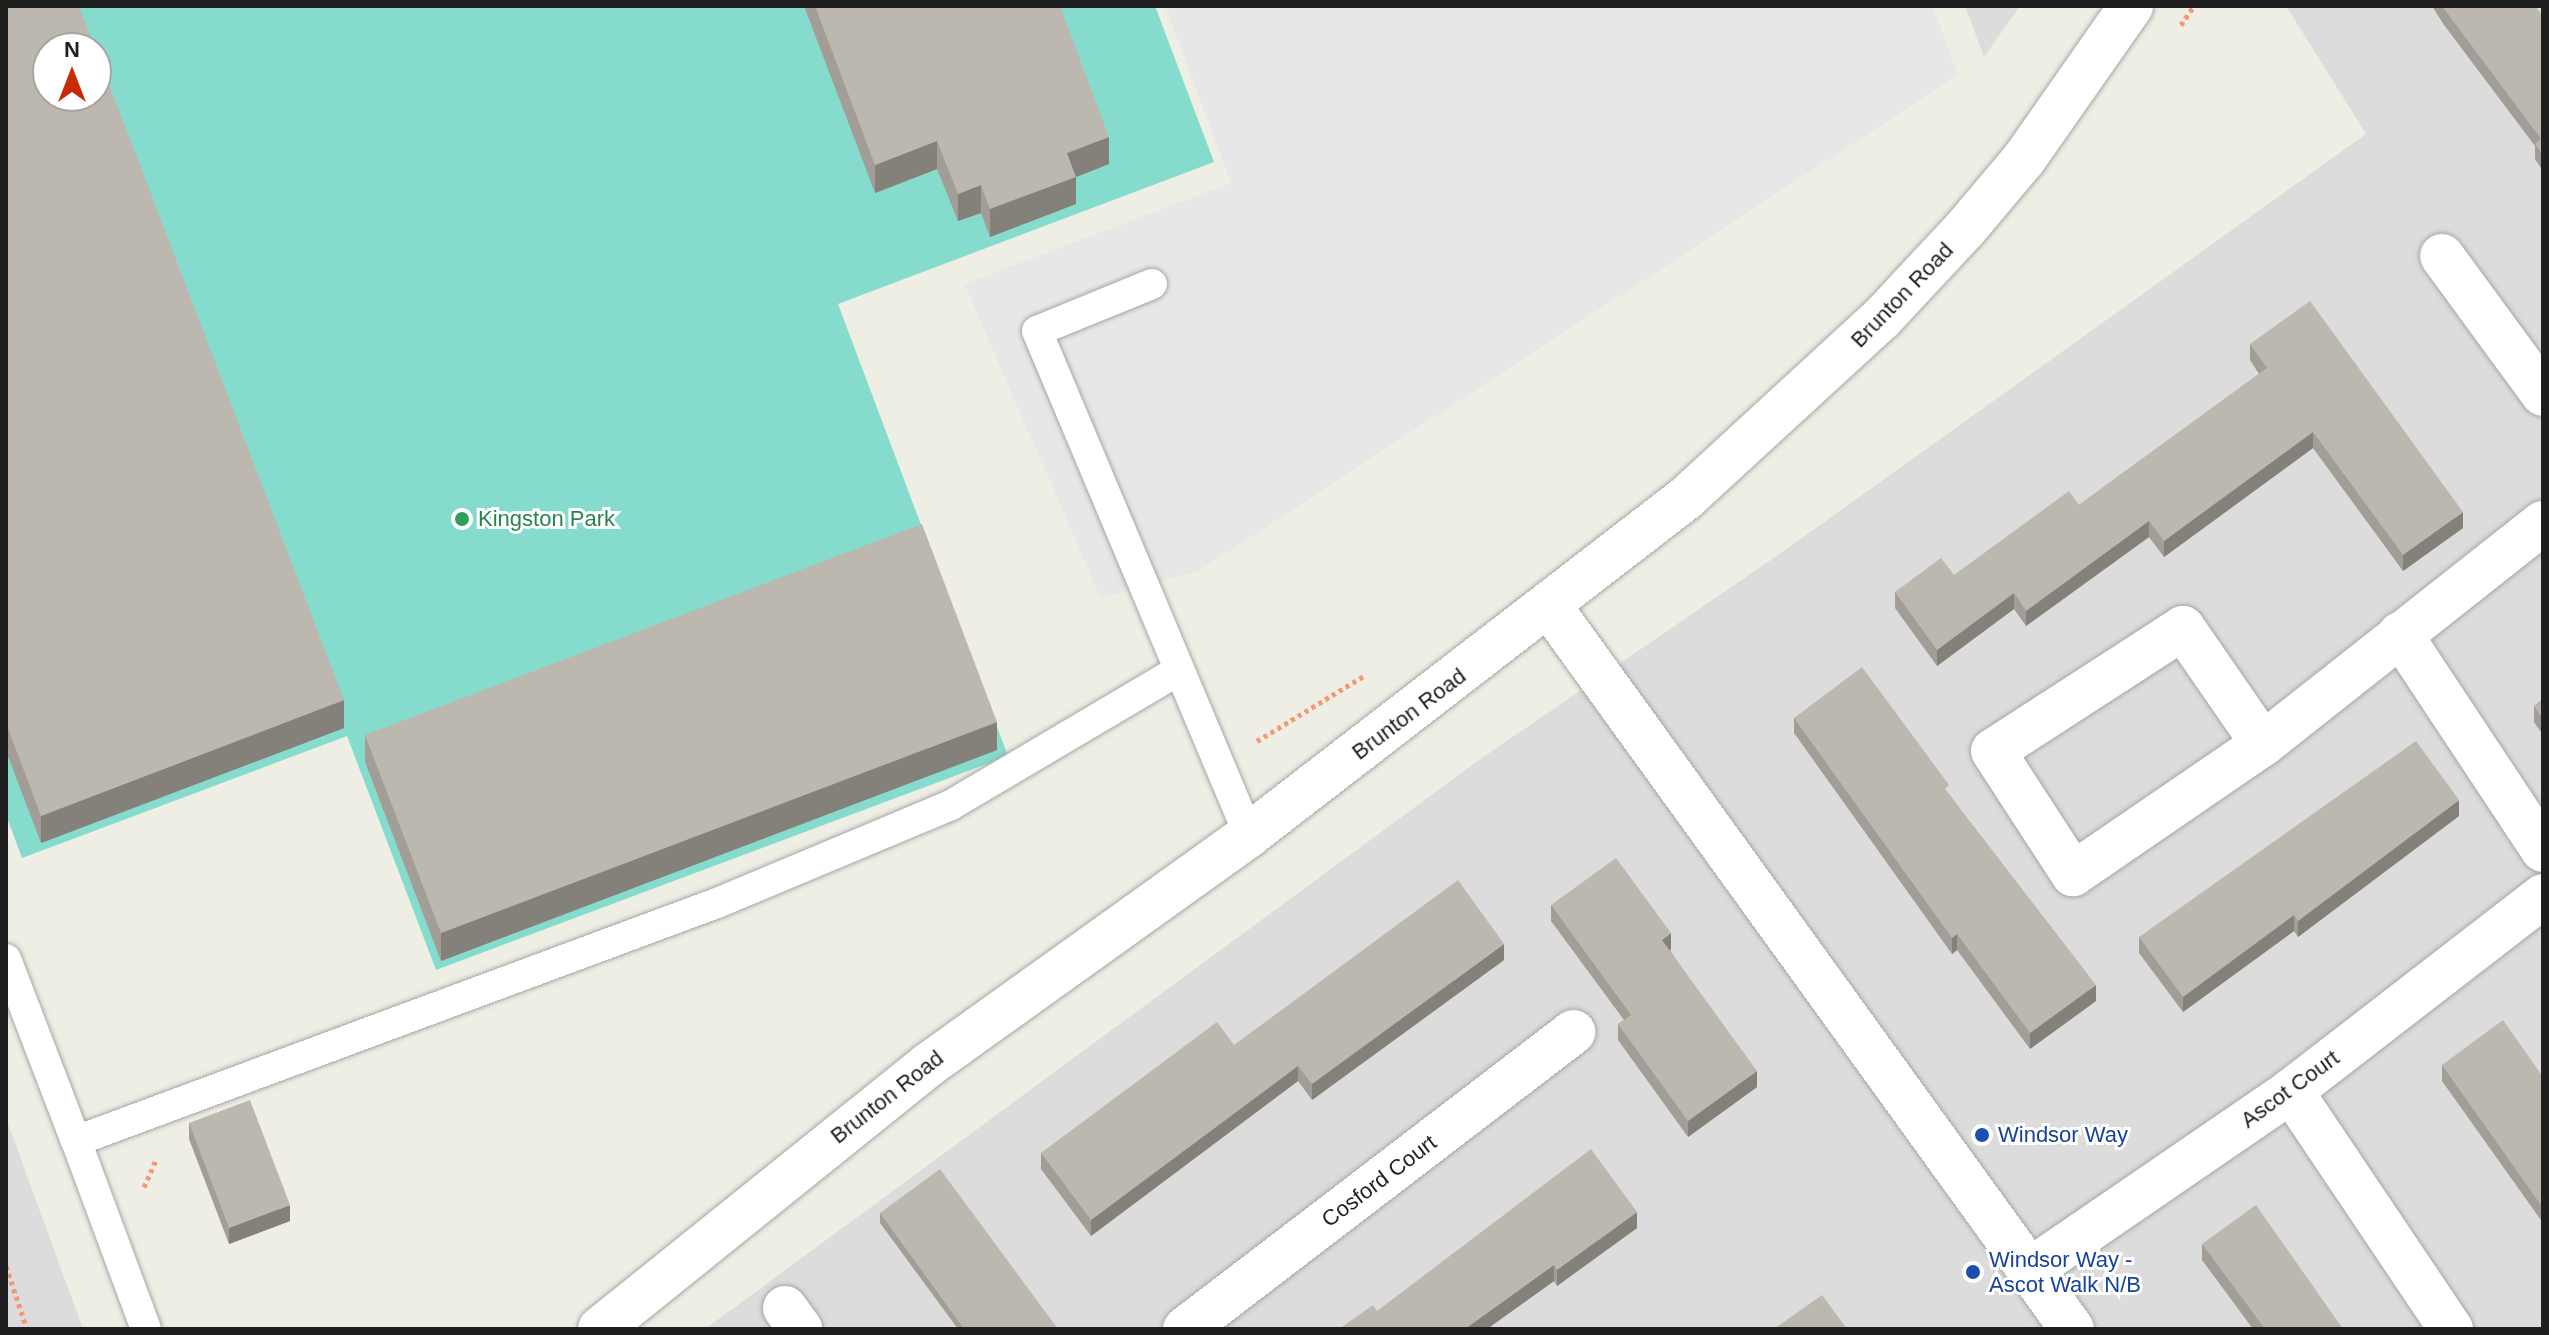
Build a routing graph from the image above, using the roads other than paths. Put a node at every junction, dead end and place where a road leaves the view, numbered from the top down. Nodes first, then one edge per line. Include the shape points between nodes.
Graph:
1 (2131, 6) edge
2 (2442, 256) dead end
3 (1152, 284) dead end
4 (2543, 394) edge
5 (2543, 523) edge
6 (1550, 607) junction
7 (2400, 634) junction
8 (1179, 670) junction
9 (2263, 744) junction
10 (1249, 835) junction
11 (2543, 850) edge
12 (2543, 896) edge
13 (6, 959) edge
14 (1573, 1032) dead end
15 (2291, 1091) junction
16 (76, 1141) junction
17 (2030, 1270) junction
18 (146, 1329) edge
19 (600, 1329) edge
20 (1185, 1329) edge
21 (2072, 1329) edge
22 (2451, 1329) edge

1 - 6 street, Brunton Road via 2024,159 1881,319 1686,498
2 - 4 street
3 - 8 lane via 1037,331
5 - 7 street
6 - 10 street, Brunton Road
6 - 17 street
7 - 9 street
7 - 11 street
8 - 10 lane
8 - 16 lane via 951,805 717,903
9 - 9 street via 2073,874 1993,751 2183,628
10 - 19 street, Brunton Road via 928,1065
12 - 15 street, Ascot Court
13 - 16 lane
14 - 20 street, Cosford Court
15 - 17 street, Ascot Court
15 - 22 street
16 - 18 lane
17 - 21 street

